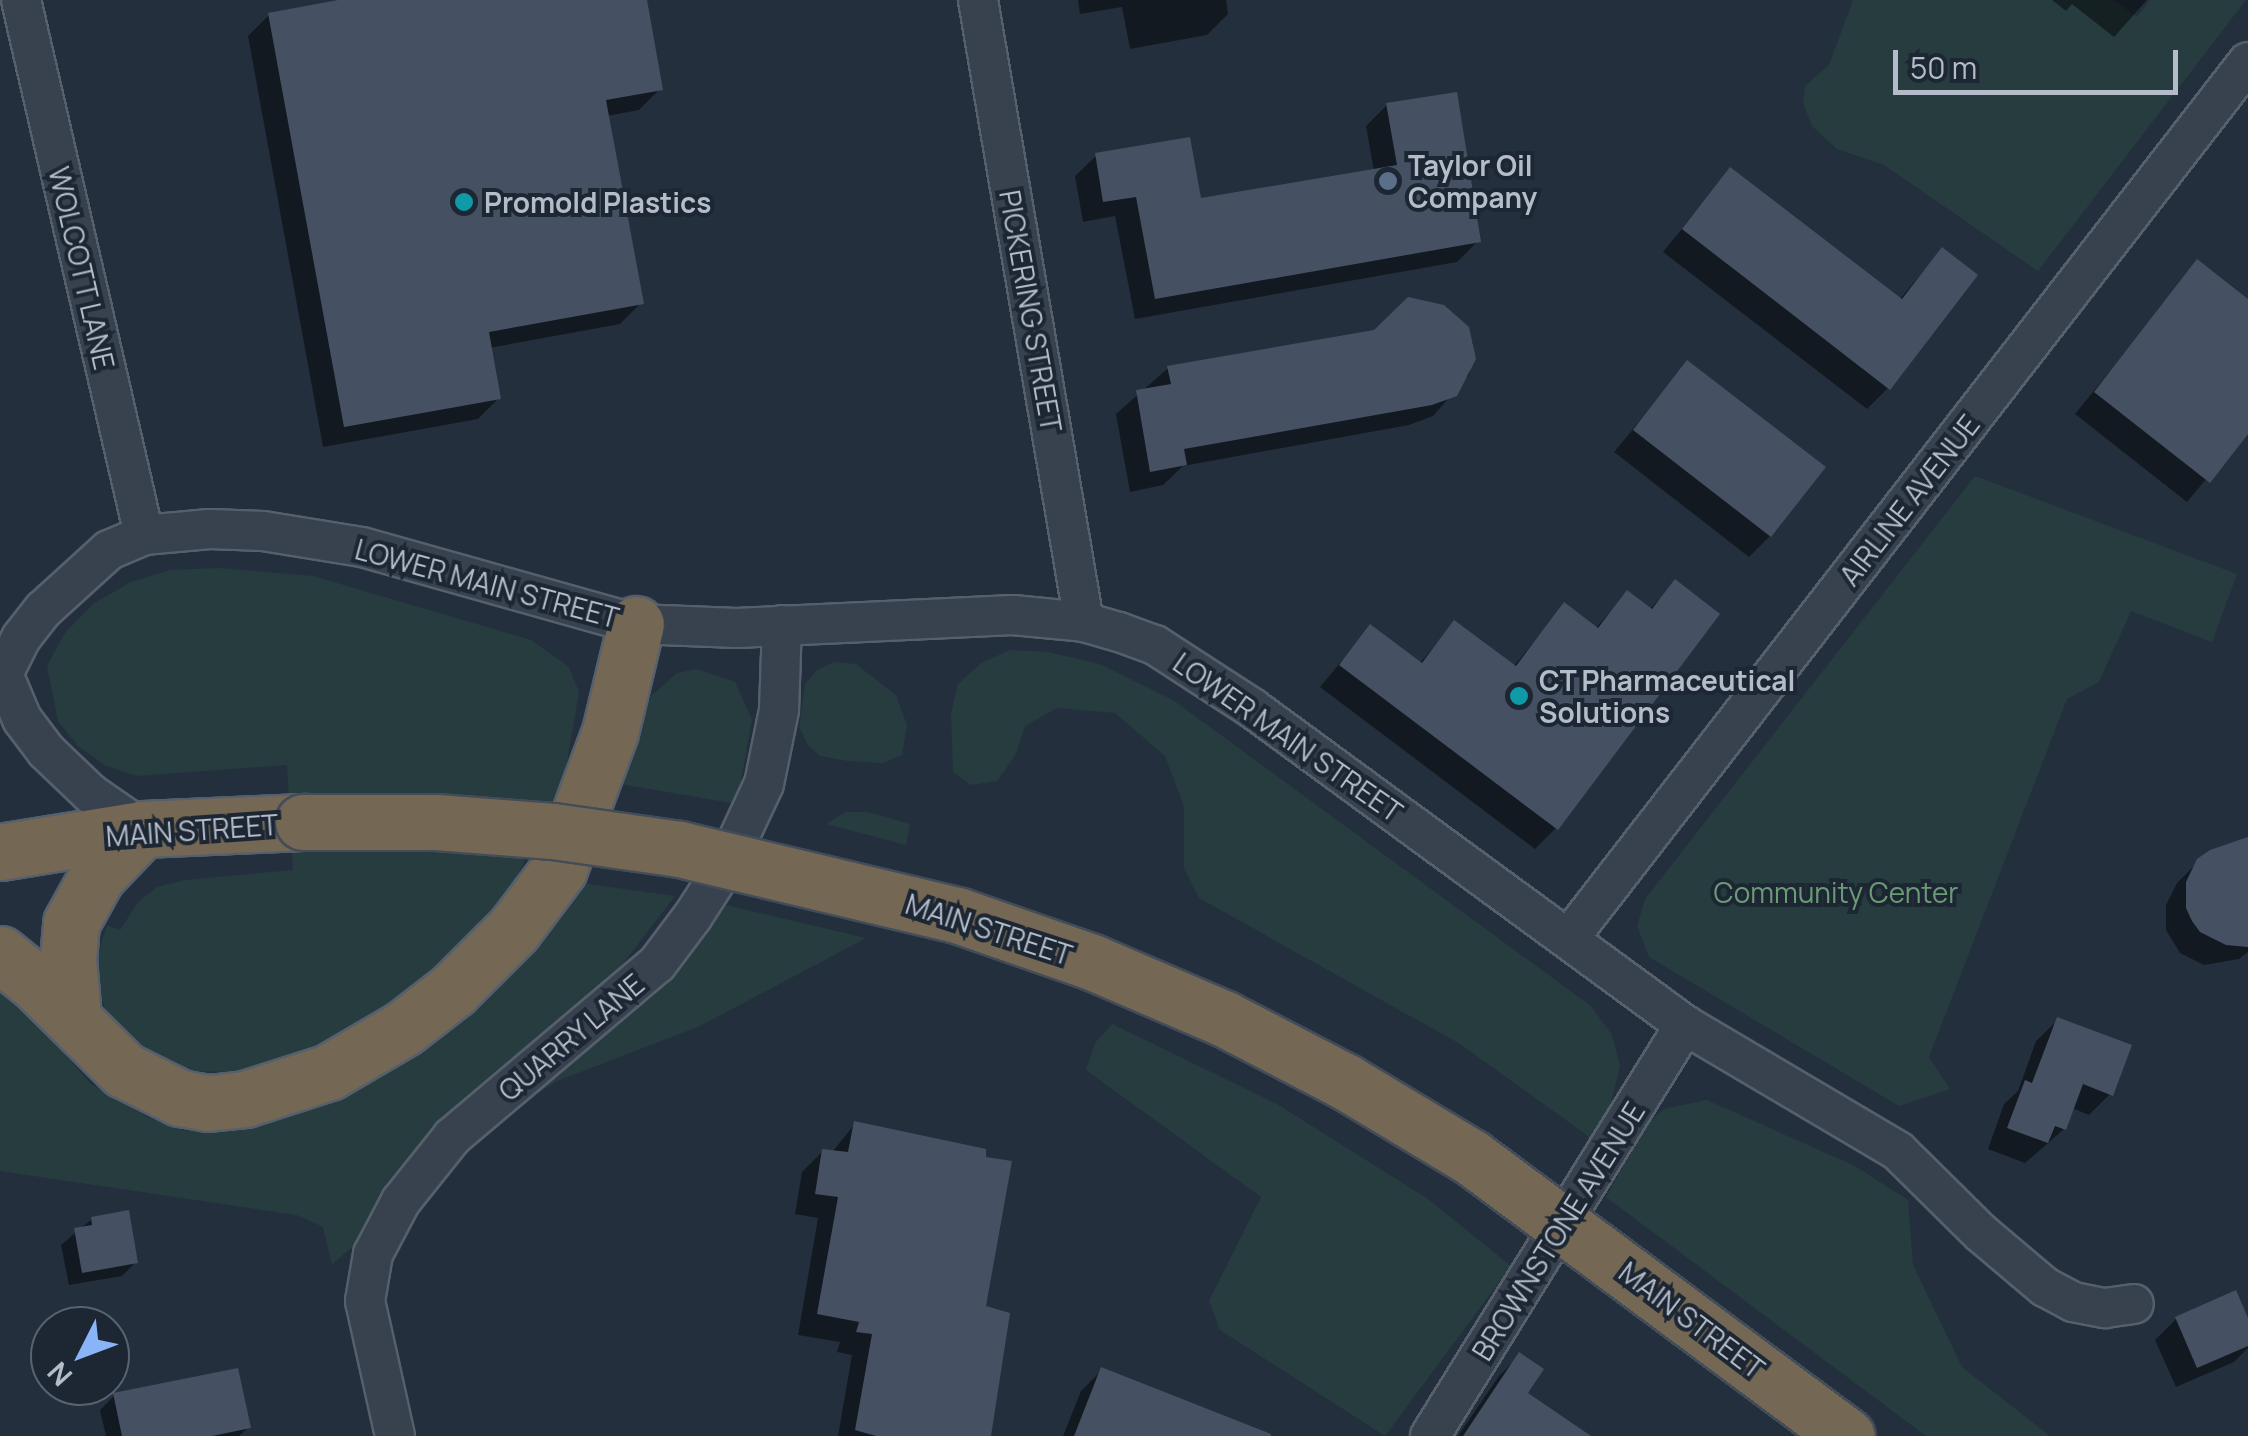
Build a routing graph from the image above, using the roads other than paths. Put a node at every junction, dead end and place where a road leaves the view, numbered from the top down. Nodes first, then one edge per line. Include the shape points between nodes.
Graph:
1 (21, 0) edge
2 (978, 0) edge
3 (2248, 62) edge
4 (144, 535) junction
5 (1084, 622) junction
6 (636, 624) junction
7 (782, 625) junction
8 (1, 677) edge
9 (142, 828) junction
10 (0, 852) edge
11 (1569, 938) junction
12 (0, 954) edge
13 (73, 1018) junction
14 (1685, 1025) junction
15 (2134, 1304) dead end
16 (396, 1436) edge
17 (1430, 1436) edge
18 (1847, 1436) edge

1 - 4 street, WOLCOTT LANE
2 - 5 street, PICKERING STREET
3 - 11 street, AIRLINE AVENUE
4 - 6 street, LOWER MAIN STREET via 210,529 307,536
4 - 8 street, LOWER MAIN STREET via 76,576 22,638
5 - 7 street, LOWER MAIN STREET via 1013,614
5 - 11 street, LOWER MAIN STREET via 1155,645 1212,680
6 - 7 street, LOWER MAIN STREET
6 - 13 highway via 610,732 560,869 475,971 404,1028 292,1088 208,1103 180,1098 124,1070
7 - 16 street, QUARRY LANE via 779,710 764,784 693,916 658,964 452,1137 402,1202 373,1254 365,1301
8 - 9 street, LOWER MAIN STREET via 46,750 91,794
9 - 10 highway, MAIN STREET
9 - 13 highway via 97,876 71,923
9 - 18 highway, MAIN STREET, bridge via 436,822 553,831 680,849 957,916 1092,962 1225,1019 1470,1157
11 - 14 street, LOWER MAIN STREET
12 - 13 highway
14 - 15 street, LOWER MAIN STREET via 1898,1151 2045,1287 2073,1302
14 - 17 street, BROWNSTONE AVENUE

